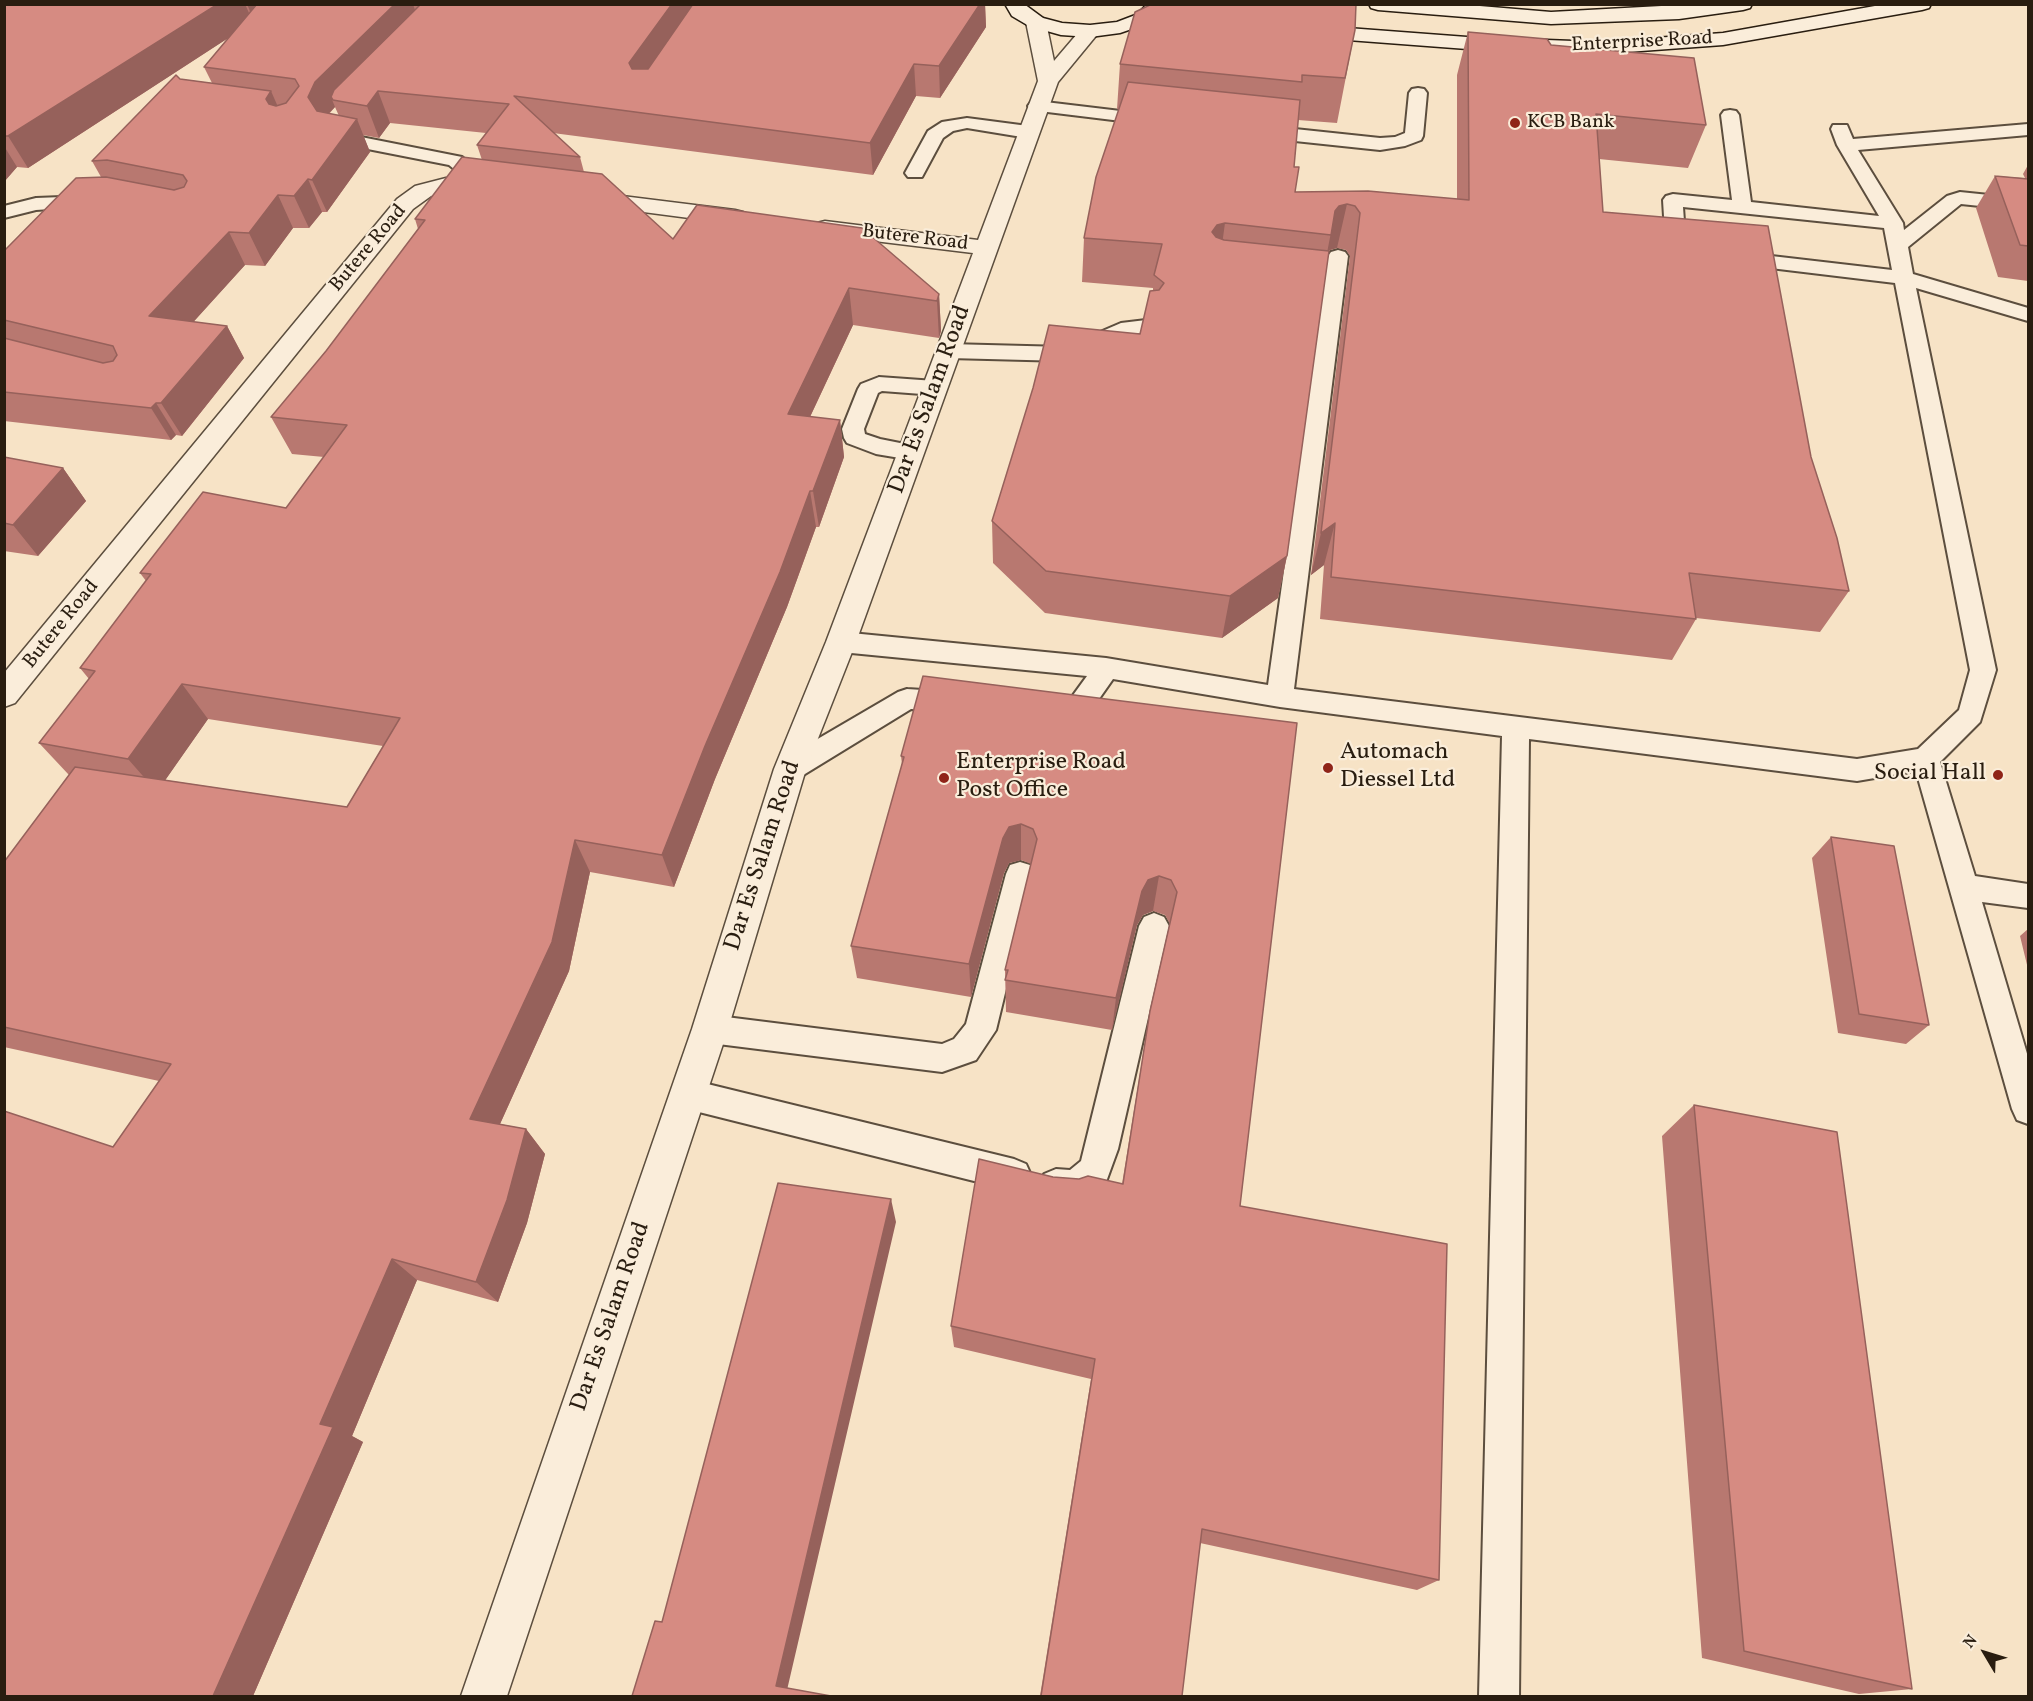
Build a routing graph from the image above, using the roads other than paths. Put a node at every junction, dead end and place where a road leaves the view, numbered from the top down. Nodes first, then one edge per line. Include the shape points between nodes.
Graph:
1 (1014, 4) edge
2 (1378, 4) edge
3 (1743, 4) edge
4 (1922, 4) edge
5 (1520, 10) edge
6 (1157, 14) edge
7 (1036, 22) junction
8 (1288, 29) edge
9 (1090, 31) junction
10 (1418, 93) dead end
11 (1038, 106) junction
12 (344, 111) edge
13 (1730, 115) dead end
14 (1170, 122) edge
15 (1240, 129) edge
16 (2028, 129) edge
17 (915, 173) dead end
18 (469, 184) junction
19 (504, 188) edge
20 (563, 195) edge
21 (103, 202) edge
22 (2028, 205) edge
23 (1742, 206) junction
24 (4, 212) edge
25 (763, 220) edge
26 (799, 225) edge
27 (1896, 234) junction
28 (987, 248) junction
29 (1653, 248) edge
30 (1676, 250) junction
31 (1697, 253) edge
32 (1718, 255) edge
33 (1338, 256) edge
34 (1905, 278) junction
35 (2028, 315) edge
36 (1146, 327) edge
37 (949, 351) junction
38 (935, 388) junction
39 (912, 452) junction
40 (841, 642) junction
41 (1106, 668) junction
42 (4, 695) edge
43 (1280, 697) junction
44 (975, 703) edge
45 (1032, 707) edge
46 (1516, 727) junction
47 (1926, 759) junction
48 (790, 769) junction
49 (1020, 874) dead end
50 (1965, 887) junction
51 (2028, 896) edge
52 (1154, 926) dead end
53 (710, 1029) junction
54 (687, 1094) junction
55 (2028, 1109) edge
56 (483, 1696) edge
57 (1499, 1696) edge

1 - 7 street via 1019,12
2 - 5 street, Enterprise Road
3 - 5 street, Enterprise Road via 1621,16
4 - 8 street, Enterprise Road via 1723,39 1600,48 1467,43
6 - 9 street via 1120,27
7 - 9 street
7 - 11 street
9 - 11 street
10 - 15 lane via 1414,136 1398,142 1380,144
11 - 14 lane
11 - 17 lane via 948,126 935,135
11 - 28 street, Dar Es Salam Road
12 - 18 lane via 333,129 339,138 455,161 463,166
13 - 23 lane
16 - 27 lane via 1843,137
18 - 19 street, Butere Road
18 - 42 street, Butere Road via 446,184 423,191 405,204
20 - 25 street
21 - 24 lane via 36,204
22 - 27 lane via 1960,198
23 - 27 lane
23 - 30 lane via 1673,200
26 - 28 street, Butere Road
27 - 34 lane
28 - 37 street, Dar Es Salam Road
29 - 30 lane
30 - 31 lane
32 - 34 lane
33 - 43 lane via 1322,287
34 - 35 lane
34 - 47 lane via 1983,670 1971,715
36 - 37 lane via 1128,328 1065,354
37 - 38 street, Dar Es Salam Road
38 - 39 street, Dar Es Salam Road
38 - 39 lane via 879,384 869,389 853,429 855,438
39 - 40 street, Dar Es Salam Road
40 - 41 lane
40 - 48 street, Dar Es Salam Road
41 - 43 lane
41 - 45 lane via 1078,709
43 - 46 lane
44 - 48 lane via 907,699
46 - 47 lane via 1857,770
46 - 57 lane
47 - 50 lane
48 - 53 street, Dar Es Salam Road
49 - 53 lane via 980,1030 965,1050 942,1058
50 - 51 lane
50 - 55 lane
52 - 54 lane via 1102,1149 1094,1171 1076,1187 1052,1185
53 - 54 street, Dar Es Salam Road
54 - 56 street, Dar Es Salam Road

